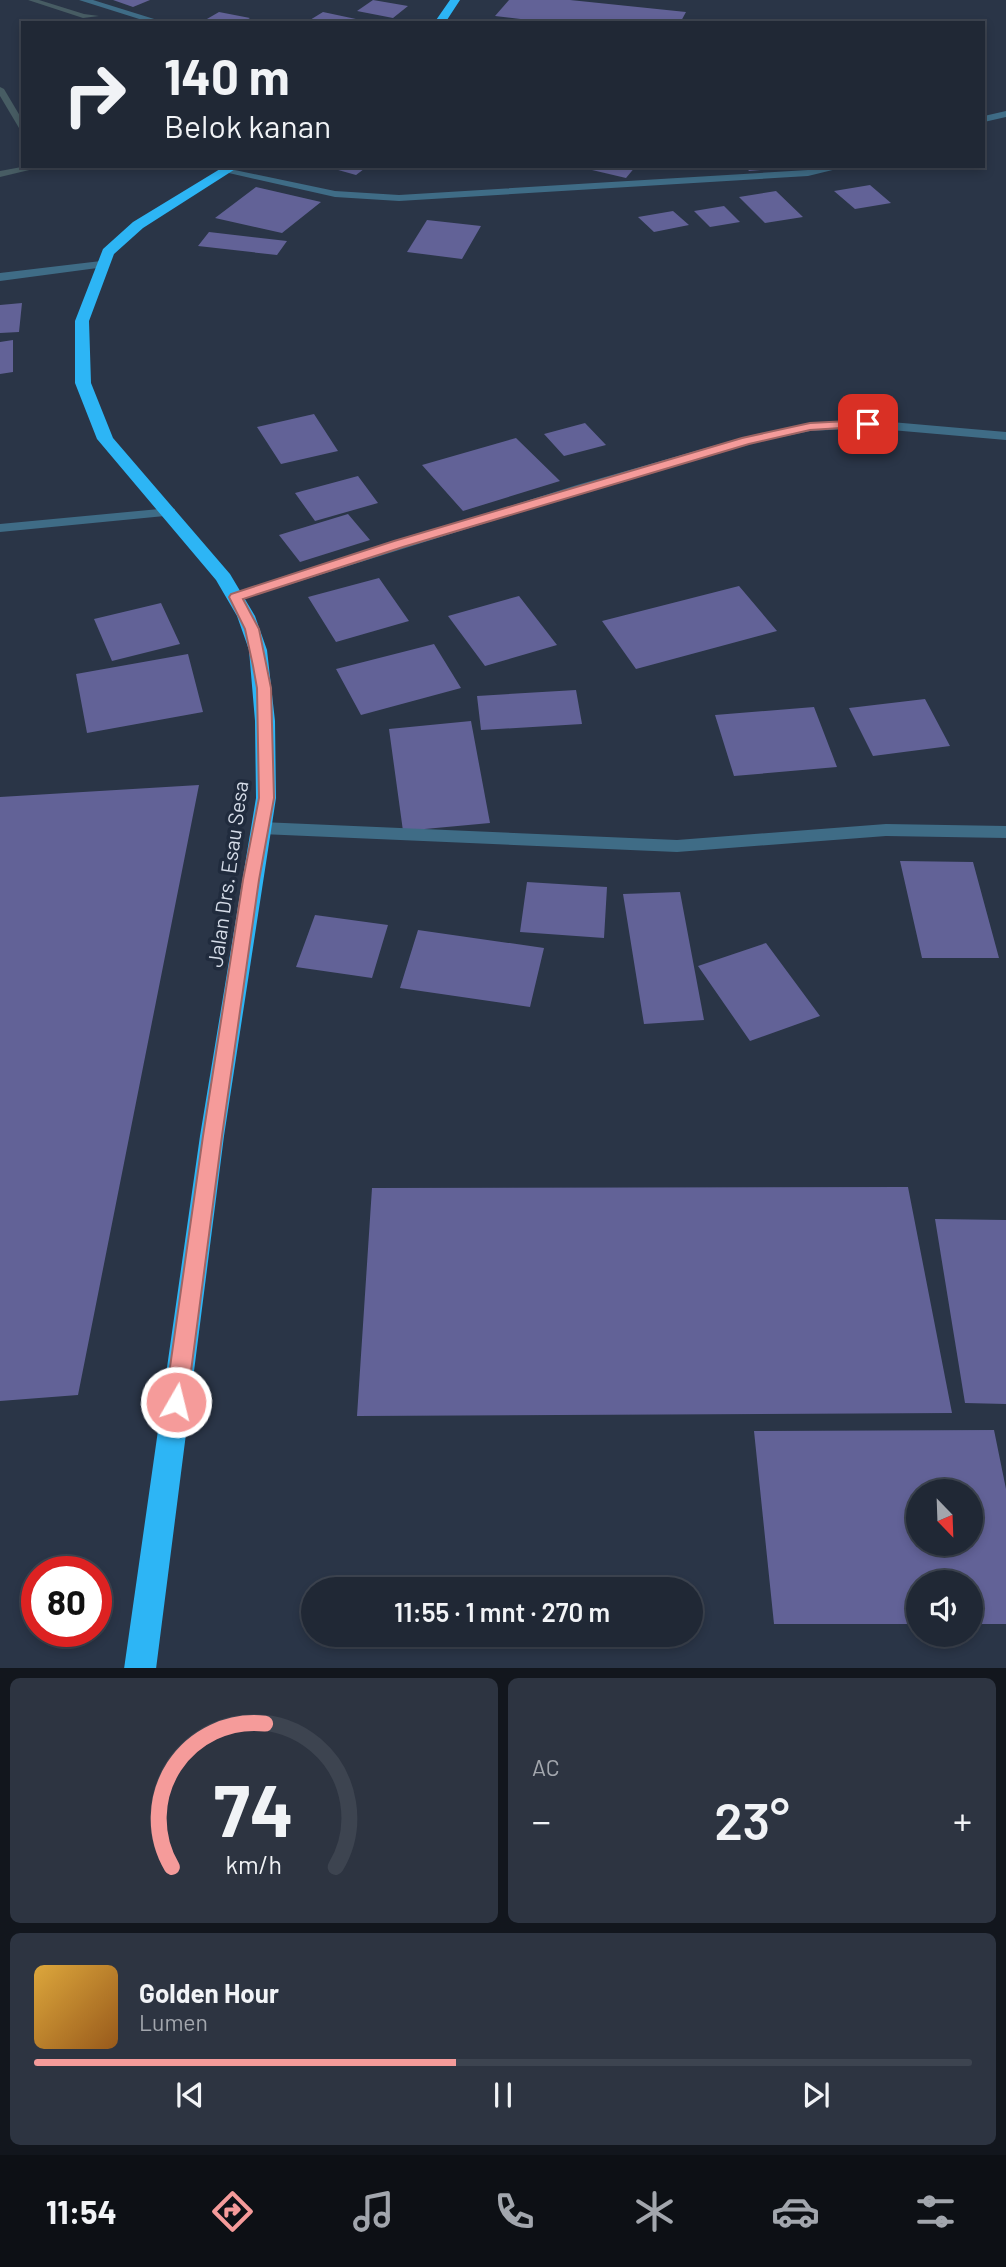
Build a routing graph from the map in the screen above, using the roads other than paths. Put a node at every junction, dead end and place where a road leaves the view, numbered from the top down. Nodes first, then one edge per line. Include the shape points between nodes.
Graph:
1 (83, 0) edge
2 (454, 0) edge
3 (156, 21) edge
4 (440, 21) edge
5 (1006, 114) edge
6 (985, 119) edge
7 (834, 168) edge
8 (230, 169) edge
9 (101, 265) junction
10 (0, 277) edge
11 (1006, 436) edge
12 (170, 512) junction
13 (0, 528) edge
14 (236, 597) junction
15 (261, 828) junction
16 (1006, 832) edge
17 (140, 1668) edge

1 - 3 street
2 - 4 highway
5 - 6 street
7 - 8 street via 399,198 335,194
8 - 9 highway, Jalan Drs. Esau Sesa via 138,225 108,252
9 - 10 street
9 - 12 highway, Jalan Drs. Esau Sesa via 82,321 83,383 104,439
11 - 14 street via 868,424 810,427 582,488
12 - 13 street
12 - 14 highway, Jalan Drs. Esau Sesa
14 - 15 highway, Jalan Drs. Esau Sesa via 252,629 264,688 266,798
15 - 16 street via 677,846 886,831
15 - 17 highway, Jalan Drs. Esau Sesa via 212,1136

